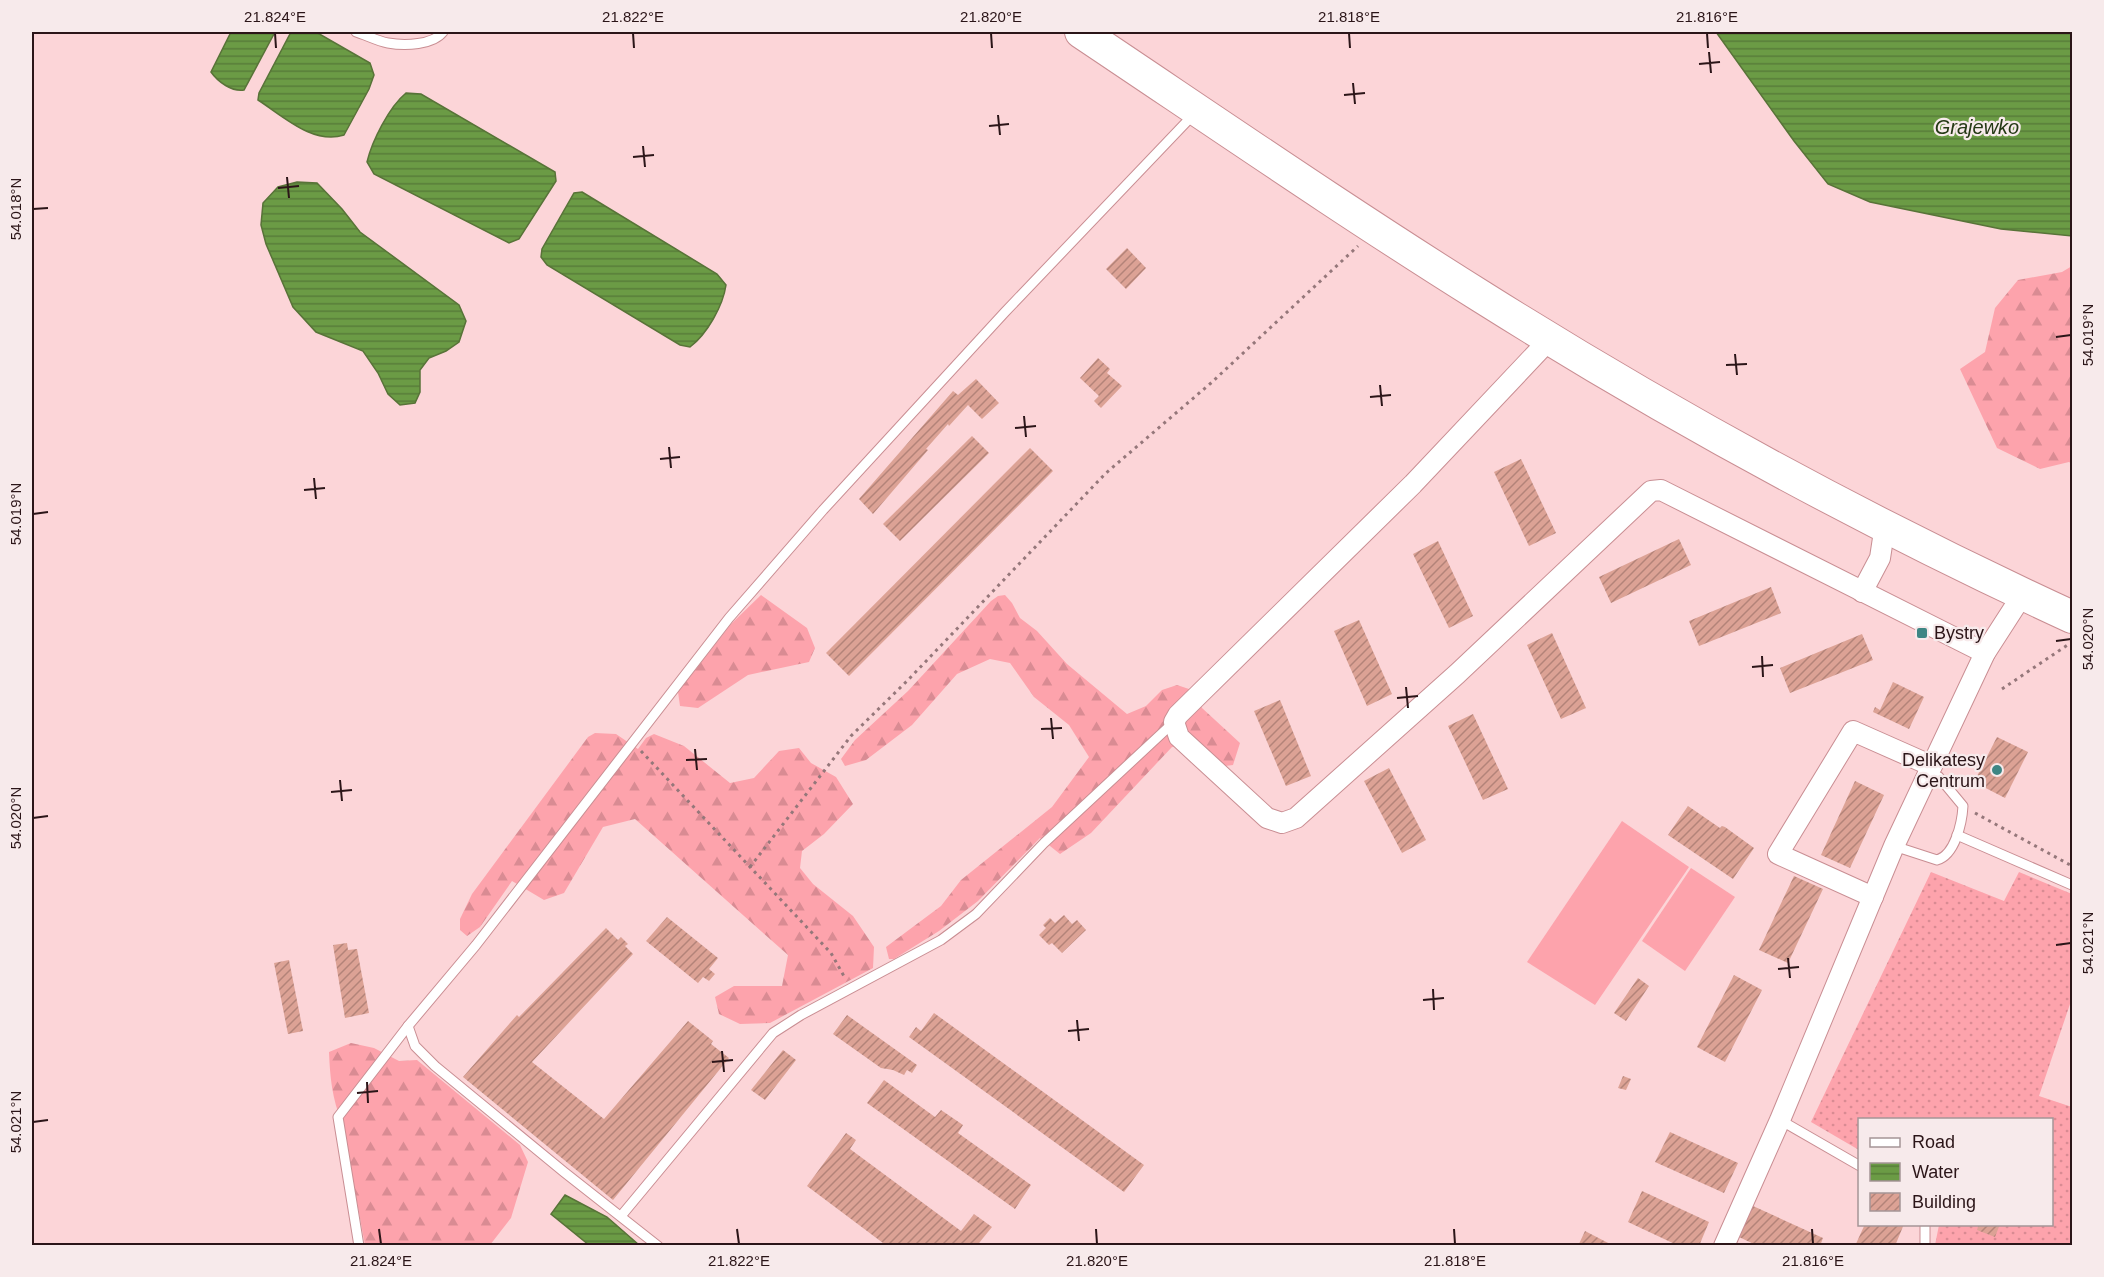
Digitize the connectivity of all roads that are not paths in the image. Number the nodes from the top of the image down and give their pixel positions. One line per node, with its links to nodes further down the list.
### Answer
1 (356, 32): 2 (lane)
2 (443, 32)
3 (1081, 32): 4 (main road)
4 (1198, 110): 5 (main road); 17 (lane)
5 (1550, 339): 6 (main road); 11 (street)
6 (1885, 525): 7 (street); 8 (main road)
7 (1862, 592): 10 (street); 11 (street)
8 (2023, 594): 9 (main road); 10 (street)
9 (2073, 617)
10 (1984, 653): 12 (street)
11 (1174, 722): 20 (lane)
12 (1930, 769): 13 (lane); 14 (street); 16 (street)
13 (1957, 835): 14 (lane); 15 (lane)
14 (1894, 846): 16 (street)
15 (2073, 885)
16 (1873, 897): 18 (street)
17 (408, 1026): 20 (lane); 22 (lane)
18 (1780, 1119): 19 (lane); 24 (street)
19 (1858, 1165)
20 (621, 1216): 23 (lane)
21 (1925, 1226): 25 (lane)
22 (359, 1245)
23 (658, 1245)
24 (1724, 1245)
25 (1925, 1245)

